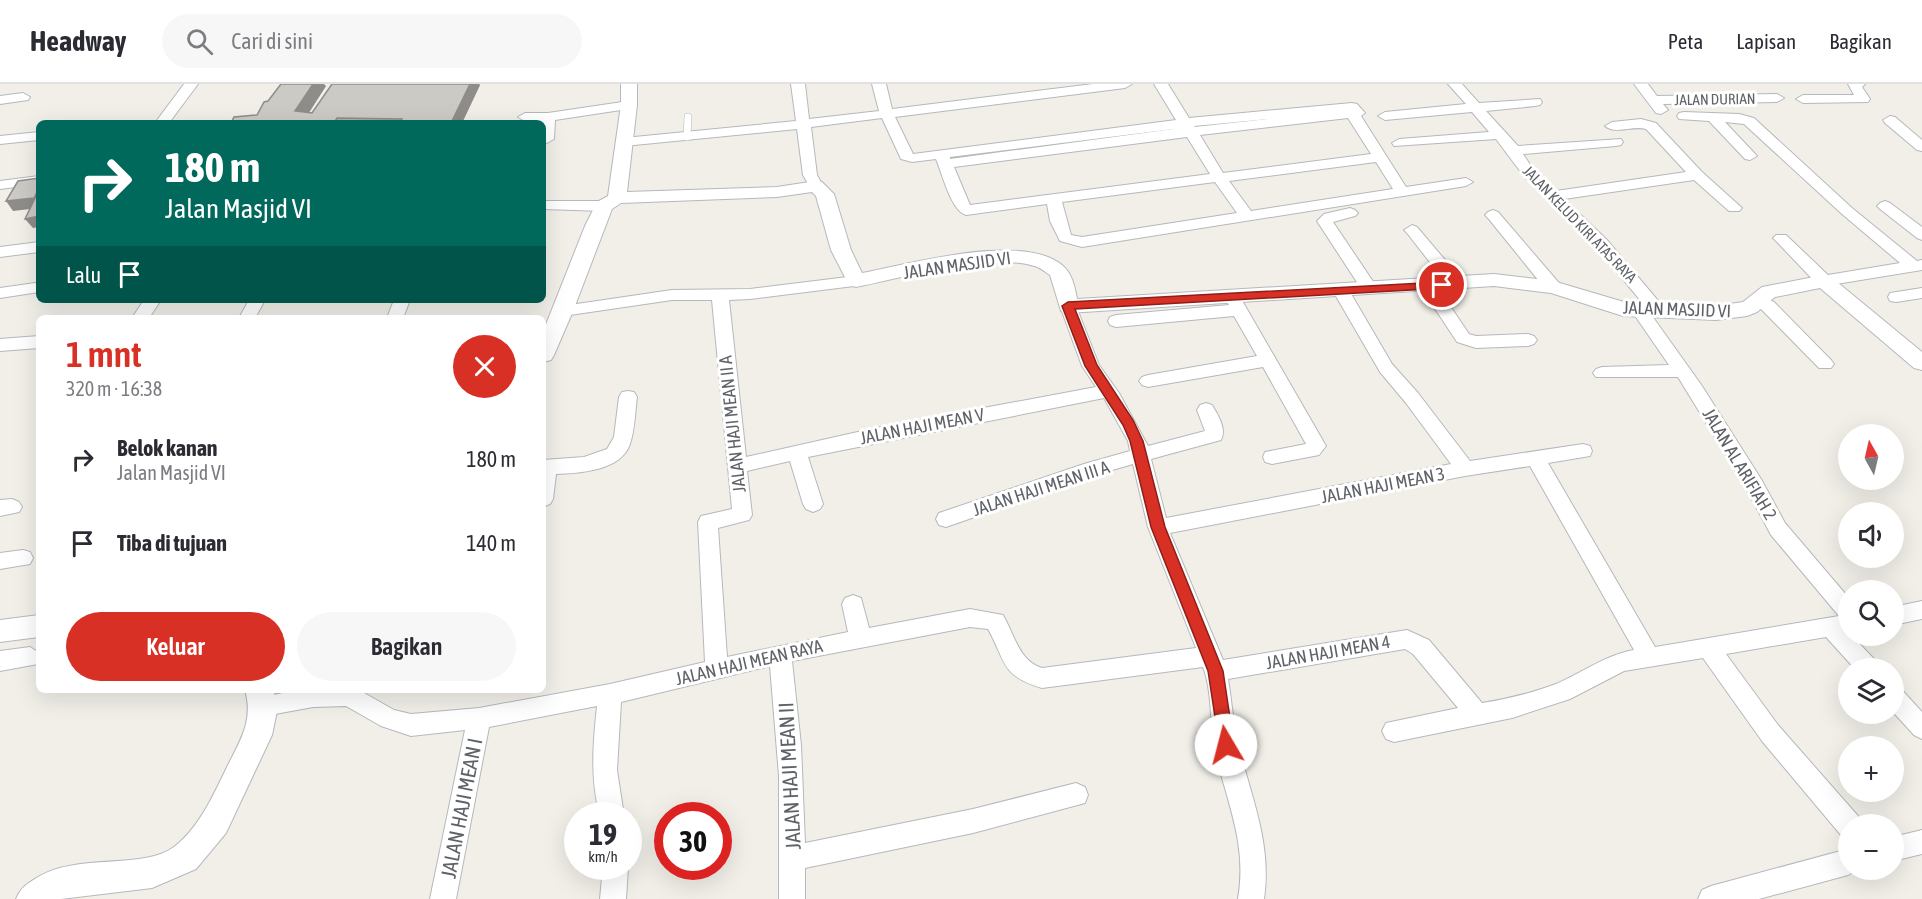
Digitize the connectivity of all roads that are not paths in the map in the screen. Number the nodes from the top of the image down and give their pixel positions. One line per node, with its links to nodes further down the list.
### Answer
1 (191, 84): 24 (street)
2 (629, 84): 15 (street)
3 (798, 84): 26 (street)
4 (879, 84): 17 (street)
5 (1125, 84): 17 (street)
6 (1165, 84): 28 (street)
7 (1455, 84): 16 (street, JALAN KELUD KIRI ATAS RAYA)
8 (1641, 84): 11 (street, JALAN DURIAN)
9 (1858, 84): 12 (street)
10 (23, 97): 13 (street)
11 (1777, 98)
12 (1803, 99)
13 (0, 100)
14 (1535, 102): 16 (street)
15 (629, 105): 21 (street); 34 (street)
16 (1476, 107): 18 (street); 29 (street, JALAN KELUD KIRI ATAS RAYA)
17 (886, 114): 26 (street); 41 (street)
18 (1386, 116)
19 (1684, 116): 23 (street)
20 (525, 117): 21 (street)
21 (548, 117): 32 (street)
22 (688, 117): 31 (lane)
23 (1713, 117): 39 (street); 63 (street)
24 (164, 120)
25 (1890, 120): 37 (street)
26 (804, 123): 31 (street); 47 (street)
27 (1612, 126): 42 (street)
28 (1188, 128): 40 (street); 41 (street); 43 (street)
29 (1498, 135): 36 (street); 38 (street, JALAN KELUD KIRI ATAS RAYA)
30 (36, 136): 33 (street)
31 (687, 137): 34 (street)
32 (547, 139)
33 (0, 140)
34 (624, 142): 51 (street)
35 (1616, 142): 38 (street)
36 (1399, 143)
37 (1922, 147)
38 (1514, 151): 49 (street, JALAN KELUD KIRI ATAS RAYA)
39 (1750, 156)
40 (1379, 157): 43 (street); 48 (street)
41 (944, 160): 50 (street)
42 (1697, 174): 49 (street); 54 (street)
43 (1218, 176): 50 (street); 57 (street)
44 (36, 180): 46 (street)
45 (1466, 182): 48 (street)
46 (0, 185)
47 (816, 186): 51 (street); 65 (street)
48 (1402, 192): 57 (street)
49 (1551, 196): 79 (street, JALAN KELUD KIRI ATAS RAYA)
50 (1054, 199): 57 (street)
51 (610, 202): 52 (street); 80 (street)
52 (546, 205)
53 (1885, 206): 59 (street)
54 (1734, 208)
55 (1359, 212): 70 (street)
56 (1493, 215): 68 (street)
57 (1248, 217)
58 (1412, 230): 64 (street)
59 (1922, 235)
60 (1781, 238): 66 (street)
61 (36, 247): 62 (street)
62 (0, 252)
63 (1917, 266): 66 (street, JALAN MASJID VI)
64 (1450, 278): 67 (street, JALAN MASJID VI); 68 (street, JALAN MASJID VI)
65 (856, 281): 74 (street, JALAN MASJID VI); 78 (street, JALAN MASJID VI)
66 (1824, 281): 76 (street, JALAN MASJID VI); 87 (street)
67 (1428, 286): 70 (street, JALAN MASJID VI); 82 (street)
68 (1553, 287): 79 (street, JALAN MASJID VI)
69 (35, 288): 72 (street)
70 (1370, 289): 71 (street, JALAN MASJID VI)
71 (1341, 291): 77 (street, JALAN MASJID VI); 102 (street, JALAN HAJI MEAN 3)
72 (0, 293)
73 (1922, 293): 75 (street)
74 (720, 295): 80 (street, JALAN MASJID VI); 100 (street, JALAN HAJI MEAN II A)
75 (1896, 297)
76 (1758, 300): 79 (street, JALAN MASJID VI); 88 (street)
77 (1235, 304): 78 (street, JALAN MASJID VI); 81 (street); 86 (street)
78 (1068, 306): 92 (street)
79 (1648, 310): 89 (street, JALAN AL ARIFIAH 2)
80 (563, 311): 85 (street)
81 (1116, 321)
82 (1528, 340)
83 (36, 342): 84 (street)
84 (0, 345)
85 (546, 348)
86 (1267, 360): 91 (street); 98 (street)
87 (1922, 363)
88 (1825, 364)
89 (1683, 371): 90 (street); 108 (street, JALAN AL ARIFIAH 2)
90 (1602, 374)
91 (1148, 381)
92 (1108, 391): 96 (street, JALAN HAJI MEAN V); 97 (street)
93 (627, 397): 101 (street)
94 (1206, 410): 97 (street, JALAN HAJI MEAN III A)
95 (1583, 451): 99 (street)
96 (797, 453): 100 (street, JALAN HAJI MEAN V); 103 (street)
97 (1141, 457): 104 (street, JALAN HAJI MEAN III A); 105 (street)
98 (1272, 457)
99 (1535, 458): 102 (street); 119 (street)
100 (736, 466): 122 (street, JALAN HAJI MEAN II A)
101 (546, 467)
102 (1465, 469): 105 (street, JALAN HAJI MEAN 3)
103 (813, 504)
104 (946, 519)
105 (1158, 527): 121 (street)
106 (23, 558): 107 (street)
107 (0, 561)
108 (1838, 600)
109 (853, 604): 115 (street)
110 (1922, 610): 111 (street)
111 (1904, 614)
112 (1838, 625): 116 (street)
113 (36, 626): 114 (street)
114 (0, 630)
115 (860, 639): 117 (street, JALAN HAJI MEAN RAYA); 121 (street, JALAN HAJI MEAN RAYA)
116 (1708, 647): 119 (street); 133 (street)
117 (780, 654): 122 (street, JALAN HAJI MEAN RAYA); 136 (street, JALAN HAJI MEAN II)
118 (30, 657): 120 (street)
119 (1649, 657): 127 (street)
120 (0, 661)
121 (1213, 664): 127 (street, JALAN HAJI MEAN 4); 144 (street)
122 (717, 669): 123 (street, JALAN HAJI MEAN RAYA)
123 (610, 694): 125 (street, JALAN HAJI MEAN RAYA); 132 (street)
124 (262, 698): 128 (street, JALAN HAJI MEAN RAYA); 140 (street)
125 (527, 699): 128 (street, JALAN HAJI MEAN RAYA)
126 (1904, 708): 129 (street)
127 (1478, 715): 130 (street)
128 (479, 718): 141 (street, JALAN HAJI MEAN I)
129 (1922, 728)
130 (1394, 731)
131 (1076, 795): 136 (street)
132 (608, 802)
133 (1840, 814)
134 (1922, 842): 135 (street)
135 (1904, 846)
136 (794, 858): 143 (street, JALAN HAJI MEAN II)
137 (1838, 865): 139 (street)
138 (615, 880): 142 (street)
139 (1716, 898)
140 (32, 899)
141 (444, 899)
142 (614, 899)
143 (792, 899)
144 (1251, 899)

